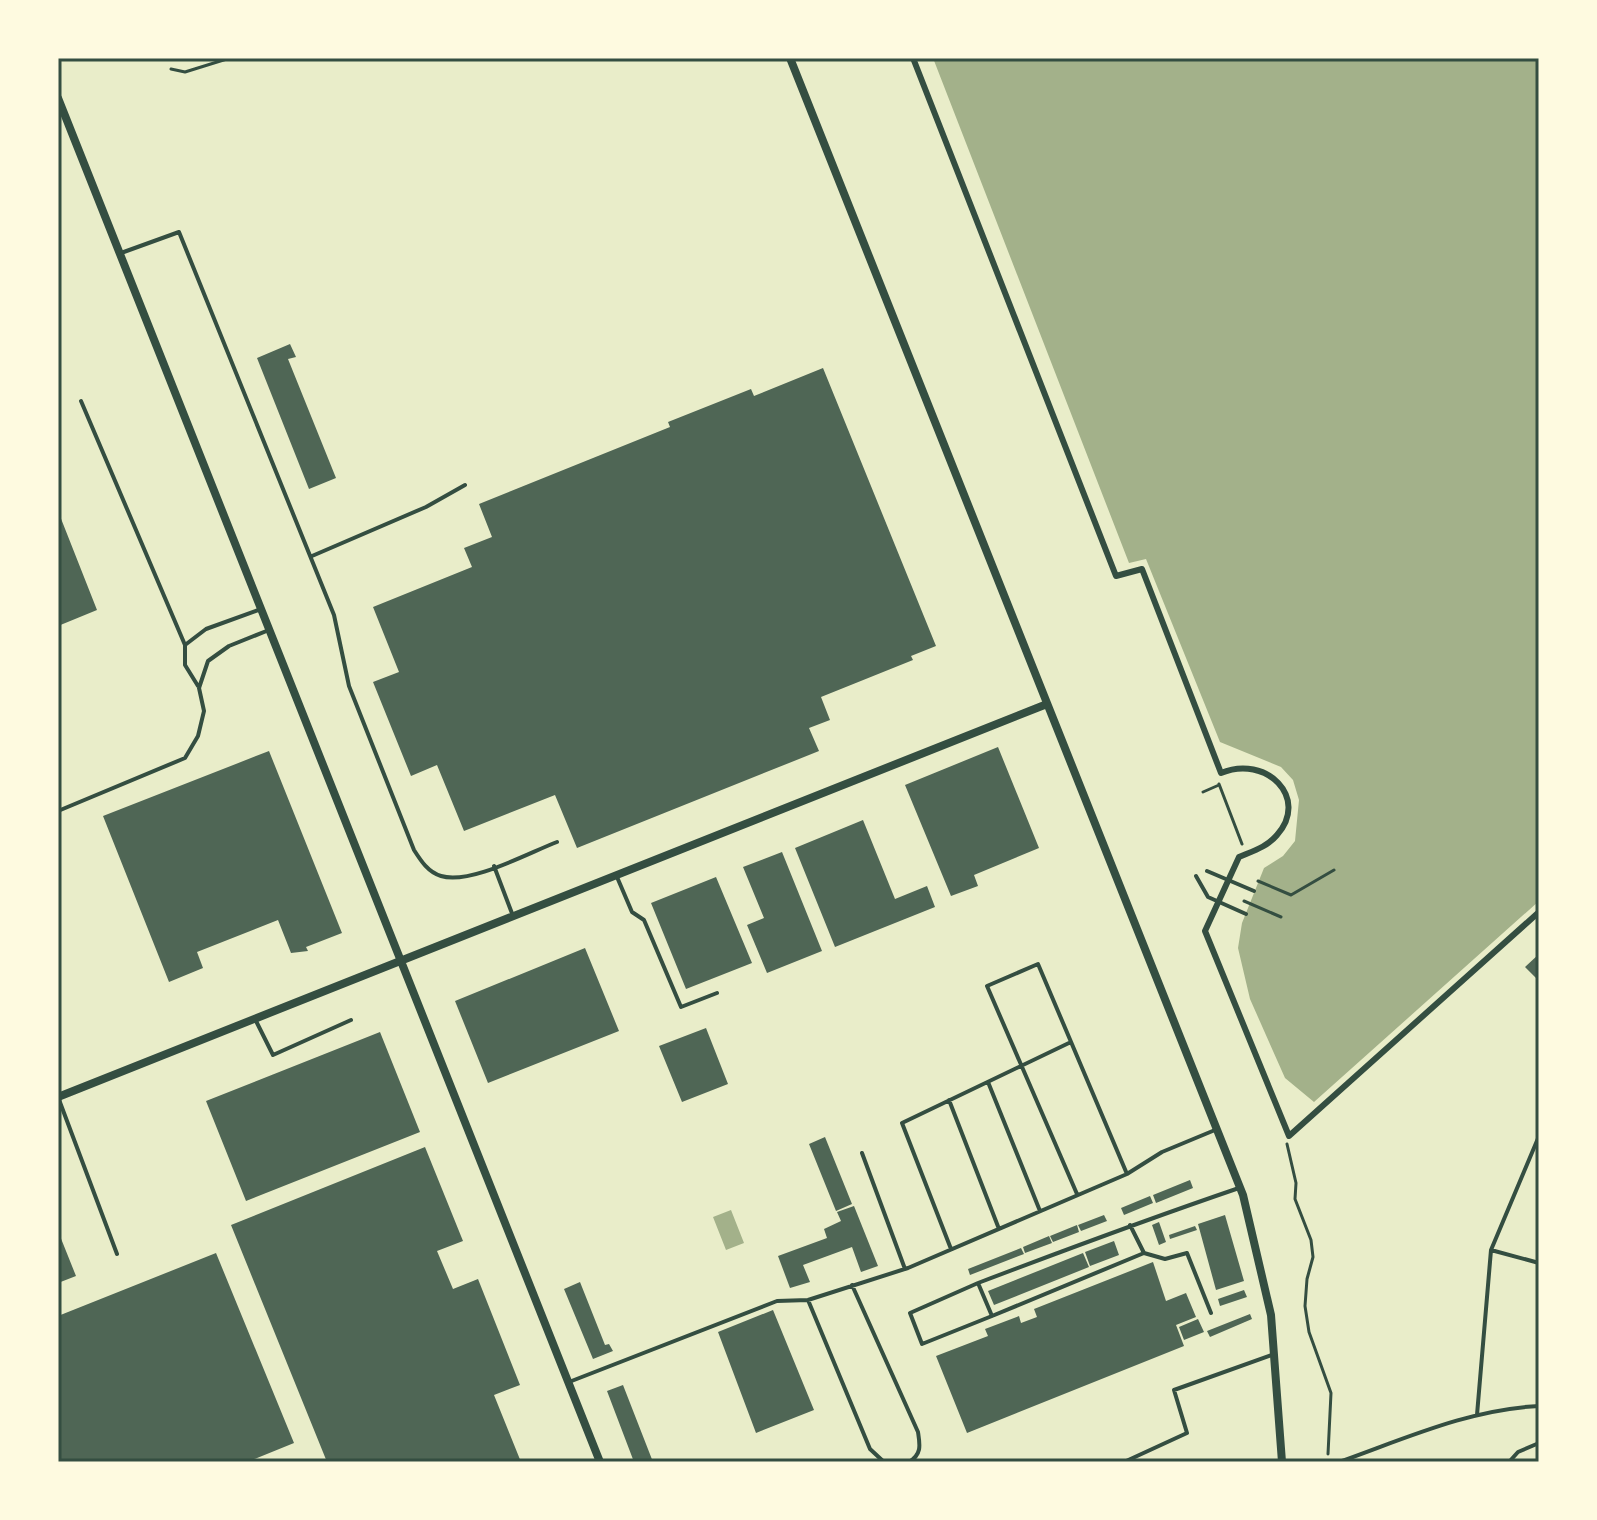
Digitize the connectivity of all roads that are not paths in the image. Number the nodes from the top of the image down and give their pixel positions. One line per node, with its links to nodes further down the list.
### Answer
1 (790, 58): 12 (street)
2 (913, 58): 19 (street)
3 (58, 98): 4 (street)
4 (120, 253): 7 (lane); 8 (street)
5 (81, 401): 10 (lane)
6 (465, 485): 7 (lane)
7 (312, 556): 15 (lane)
8 (261, 609): 9 (street); 10 (lane)
9 (270, 630): 11 (lane); 25 (street)
10 (185, 645): 11 (lane)
11 (199, 688): 13 (lane)
12 (1047, 704): 17 (street); 34 (street)
13 (58, 811)
14 (557, 842): 15 (lane)
15 (494, 866): 24 (lane)
16 (1207, 871): 19 (lane)
17 (616, 875): 24 (street); 26 (lane)
18 (1196, 876): 21 (lane)
19 (1228, 880): 20 (lane); 21 (street)
20 (1254, 891)
21 (1218, 902): 22 (street); 23 (lane)
22 (1539, 912)
23 (1246, 914)
24 (513, 916): 25 (street)
25 (401, 961): 27 (street); 55 (street)
26 (717, 993)
27 (255, 1019): 28 (lane); 32 (street)
28 (351, 1020)
29 (1071, 1042): 30 (lane); 30 (lane); 37 (lane)
30 (1021, 1066): 31 (lane); 39 (lane)
31 (988, 1082): 33 (lane); 40 (lane)
32 (58, 1097): 46 (lane)
33 (949, 1100): 42 (lane); 43 (lane)
34 (1215, 1130): 37 (lane); 38 (street)
35 (1539, 1136): 44 (lane)
36 (862, 1153): 48 (lane)
37 (1127, 1174): 39 (lane)
38 (1240, 1188): 41 (lane); 54 (street)
39 (1077, 1195): 40 (lane)
40 (1040, 1211): 42 (lane)
41 (1130, 1225): 45 (lane); 49 (lane)
42 (999, 1229): 43 (lane)
43 (951, 1249): 48 (lane)
44 (1491, 1250): 47 (lane); 57 (lane)
45 (1144, 1253): 52 (lane); 53 (lane)
46 (117, 1254)
47 (1539, 1263)
48 (905, 1269): 50 (lane)
49 (978, 1283): 53 (lane); 53 (lane)
50 (852, 1285): 51 (lane); 61 (lane)
51 (808, 1300): 55 (lane); 60 (lane)
52 (1211, 1313)
53 (992, 1316)
54 (1274, 1355): 62 (lane); 63 (street)
55 (569, 1382): 59 (street)
56 (1539, 1406): 57 (lane)
57 (1477, 1415): 64 (lane)
58 (1539, 1443): 65 (lane)
59 (600, 1462)
60 (884, 1462)
61 (909, 1462)
62 (1124, 1462)
63 (1282, 1462)
64 (1339, 1462)
65 (1509, 1462)

